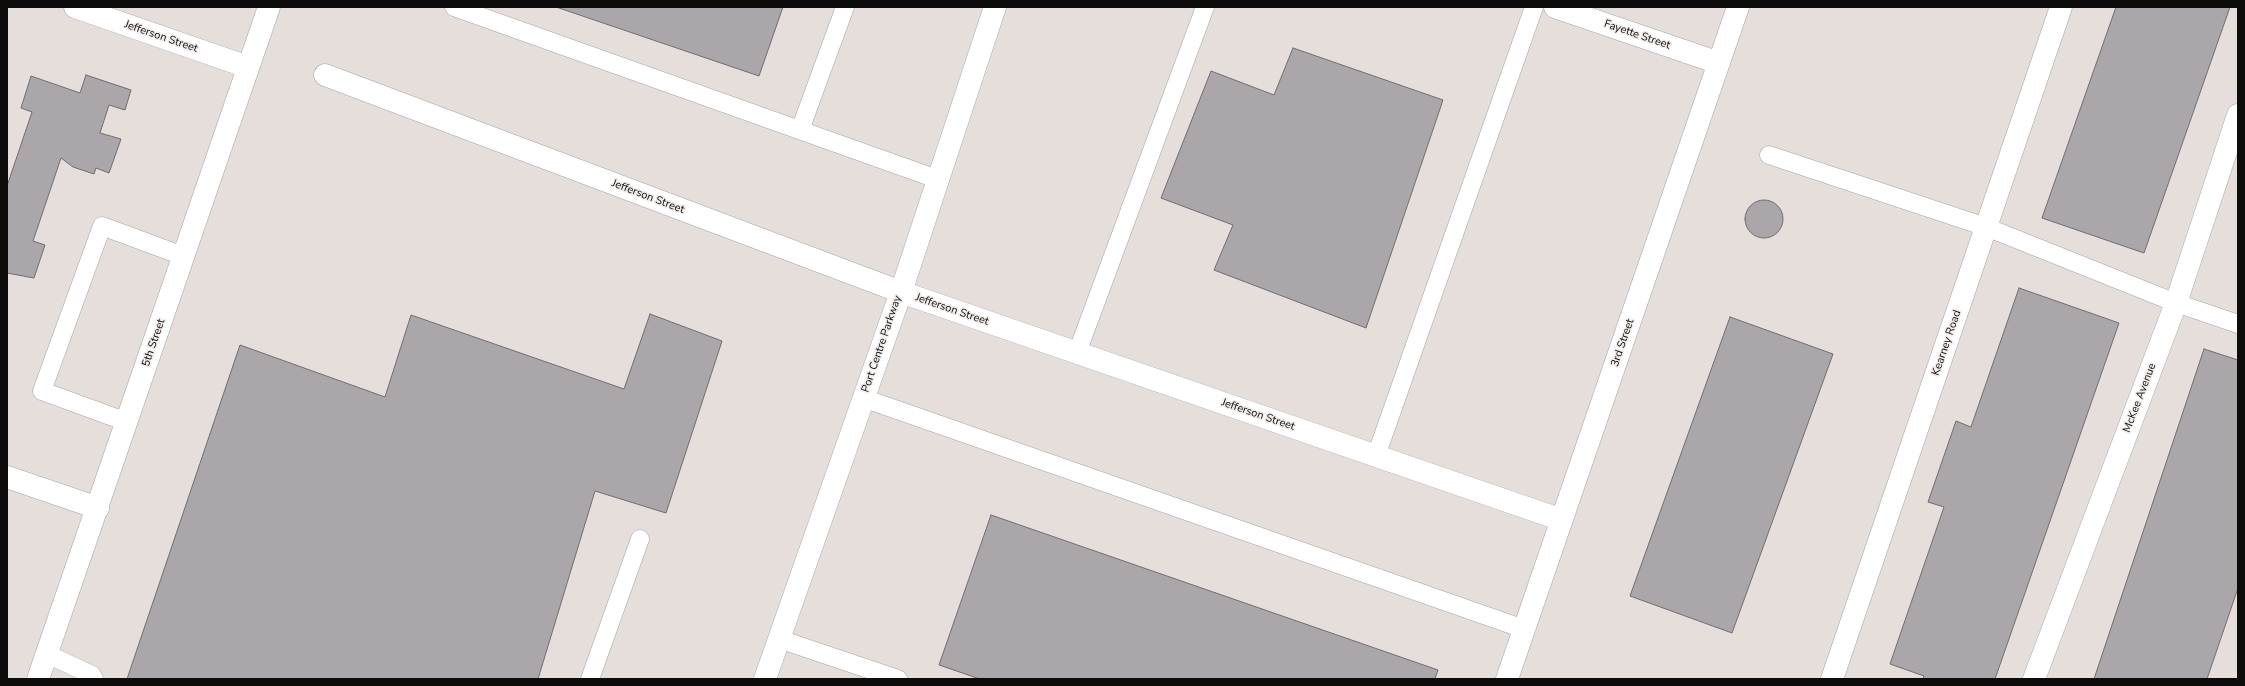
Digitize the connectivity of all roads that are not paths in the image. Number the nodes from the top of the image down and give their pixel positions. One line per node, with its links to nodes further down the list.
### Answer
1 (75, 7): 12 (street, Jefferson Street)
2 (268, 7): 12 (street, 5th Street)
3 (454, 7): 15 (lane)
4 (845, 7): 15 (lane)
5 (995, 7): 17 (street, Port Centre Parkway)
6 (1205, 7): 23 (lane)
7 (1534, 7): 26 (lane)
8 (1555, 7): 11 (street, Fayette Street)
9 (1738, 7): 11 (street, 3rd Street)
10 (2062, 7): 18 (street, Kearney Road)
11 (1719, 63): 29 (street, 3rd Street)
12 (248, 67): 19 (street, 5th Street)
13 (325, 75): 20 (street, Jefferson Street)
14 (2238, 114): 21 (street, McKee Avenue)
15 (800, 130): 17 (lane)
16 (1769, 155): 18 (lane)
17 (938, 179): 20 (street, Port Centre Parkway)
18 (1986, 227): 21 (lane); 40 (street, Kearney Road)
19 (184, 256): 25 (street, 5th Street); 25 (lane)
20 (901, 292): 23 (street, Jefferson Street); 24 (street, Port Centre Parkway)
21 (2176, 303): 22 (lane); 41 (street, McKee Avenue)
22 (2238, 324)
23 (1077, 353): 26 (street, Jefferson Street)
24 (863, 398): 31 (lane); 32 (street, Port Centre Parkway)
25 (127, 422): 28 (street, 5th Street)
26 (1376, 456): 29 (street, Jefferson Street)
27 (7, 477): 28 (street)
28 (98, 508): 33 (street, 5th Street)
29 (1562, 520): 31 (street, 3rd Street)
30 (640, 539): 36 (lane)
31 (1524, 630): 39 (street, 3rd Street)
32 (779, 639): 37 (street, Port Centre Parkway); 38 (lane)
33 (47, 654): 34 (street, 5th Street); 35 (lane)
34 (38, 679)
35 (94, 679)
36 (590, 679)
37 (765, 679)
38 (898, 679)
39 (1507, 679)
40 (1832, 679)
41 (2034, 679)

